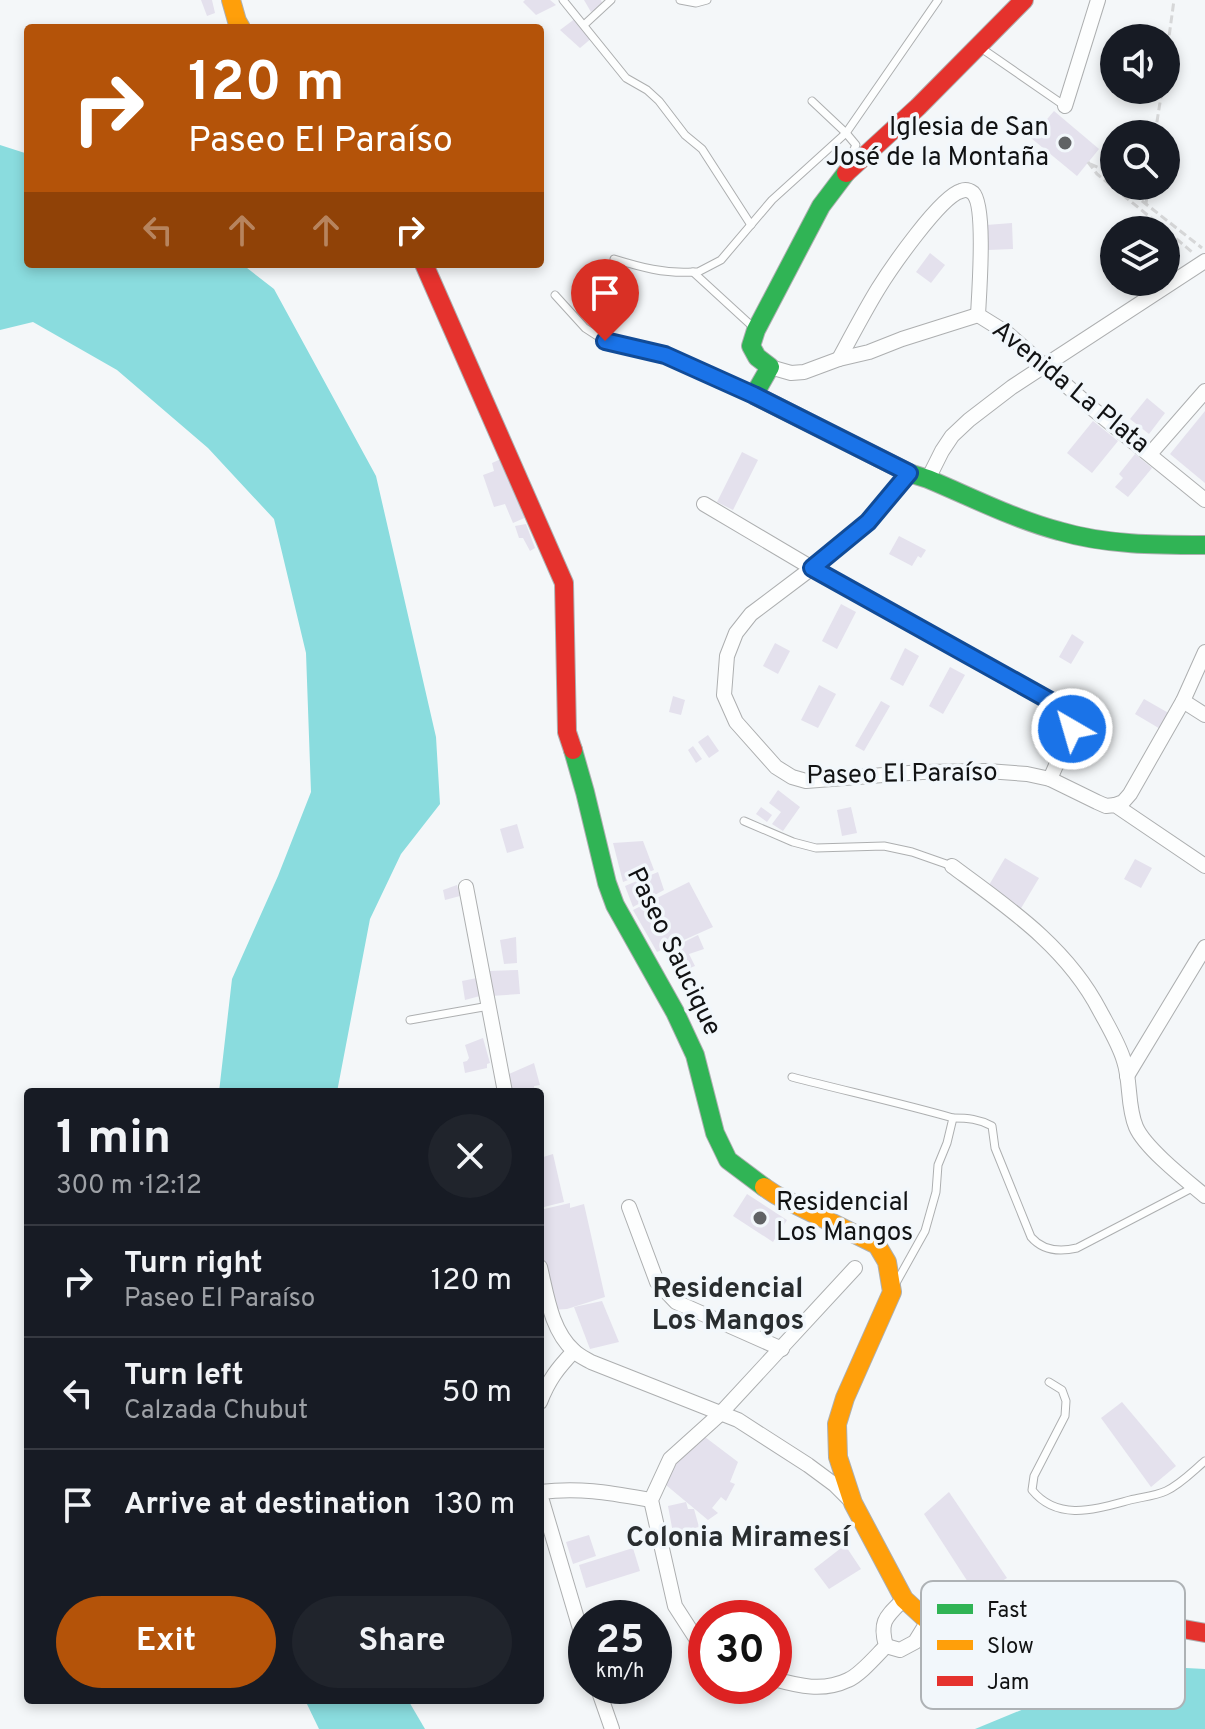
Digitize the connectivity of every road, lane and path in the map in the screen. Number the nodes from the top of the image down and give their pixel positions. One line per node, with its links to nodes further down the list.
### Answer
1 (231, 0): 10 (street)
2 (563, 0): 12 (lane)
3 (611, 0): 12 (lane)
4 (680, 0): 5 (lane)
5 (707, 0)
6 (938, 0): 16 (lane)
7 (1024, 0): 13 (street)
8 (1098, 0): 15 (street)
9 (1174, 0): 11 (path)
10 (239, 24)
11 (1171, 24)
12 (584, 25): 25 (lane)
13 (979, 46): 15 (lane); 19 (street)
14 (812, 101): 16 (lane)
15 (1065, 106)
16 (846, 133): 19 (lane); 25 (lane)
17 (1100, 168): 18 (path)
18 (1100, 176)
19 (841, 177): 34 (street)
20 (1129, 200): 24 (path)
21 (1141, 200): 23 (path)
22 (1146, 200): 23 (path)
23 (1146, 204): 27 (path)
24 (1149, 216)
25 (751, 225): 31 (lane)
26 (1180, 241): 29 (path)
27 (1205, 250)
28 (614, 259): 31 (lane)
29 (1205, 262): 36 (street)
30 (426, 268): 67 (street, Paseo Saucique)
31 (693, 272): 34 (lane)
32 (555, 295): 39 (lane)
33 (978, 315): 35 (street); 35 (street, Avenida La Plata); 36 (street, Avenida La Plata)
34 (756, 330): 37 (street)
35 (839, 359): 37 (street)
36 (1046, 366): 40 (street, Avenida La Plata); 42 (street)
37 (770, 367): 39 (street)
38 (1205, 391): 40 (street)
39 (754, 395): 41 (street)
40 (1150, 454): 43 (street, Avenida La Plata)
41 (909, 473): 42 (street); 46 (street, Paseo El Paraíso)
42 (928, 479): 45 (street)
43 (1205, 500)
44 (704, 504): 46 (street)
45 (1205, 545)
46 (812, 568): 50 (street); 50 (street, Paseo El Paraíso)
47 (1205, 652): 48 (street)
48 (1183, 701): 49 (street); 51 (street)
49 (1205, 715)
50 (1050, 779): 51 (street, Paseo El Paraíso)
51 (1115, 805): 54 (street, Paseo El Paraíso)
52 (744, 821): 53 (lane)
53 (952, 866): 59 (street)
54 (1205, 866)
55 (466, 887): 57 (street)
56 (1205, 947): 59 (street)
57 (489, 1006): 58 (lane); 61 (street)
58 (410, 1020)
59 (1127, 1076): 63 (street)
60 (792, 1077): 62 (lane)
61 (504, 1088)
62 (953, 1118): 63 (lane); 67 (lane)
63 (1200, 1192)
64 (629, 1207): 68 (street)
65 (855, 1268): 68 (street)
66 (544, 1284): 69 (street)
67 (892, 1292): 76 (street)
68 (782, 1349): 72 (street)
69 (574, 1351): 71 (street); 72 (street)
70 (1049, 1382): 73 (lane)
71 (544, 1392)
72 (720, 1414): 75 (street); 76 (street)
73 (1205, 1461)
74 (544, 1492): 75 (street)
75 (651, 1500): 81 (street)
76 (853, 1503): 78 (street)
77 (544, 1507): 79 (street)
78 (904, 1599): 80 (street); 85 (street)
79 (572, 1600)
80 (921, 1615)
81 (688, 1626)
82 (1185, 1629): 84 (street)
83 (921, 1632): 85 (street)
84 (1205, 1633)
85 (886, 1646): 86 (street)
86 (792, 1684)
87 (603, 1704): 88 (street)
88 (612, 1729)

